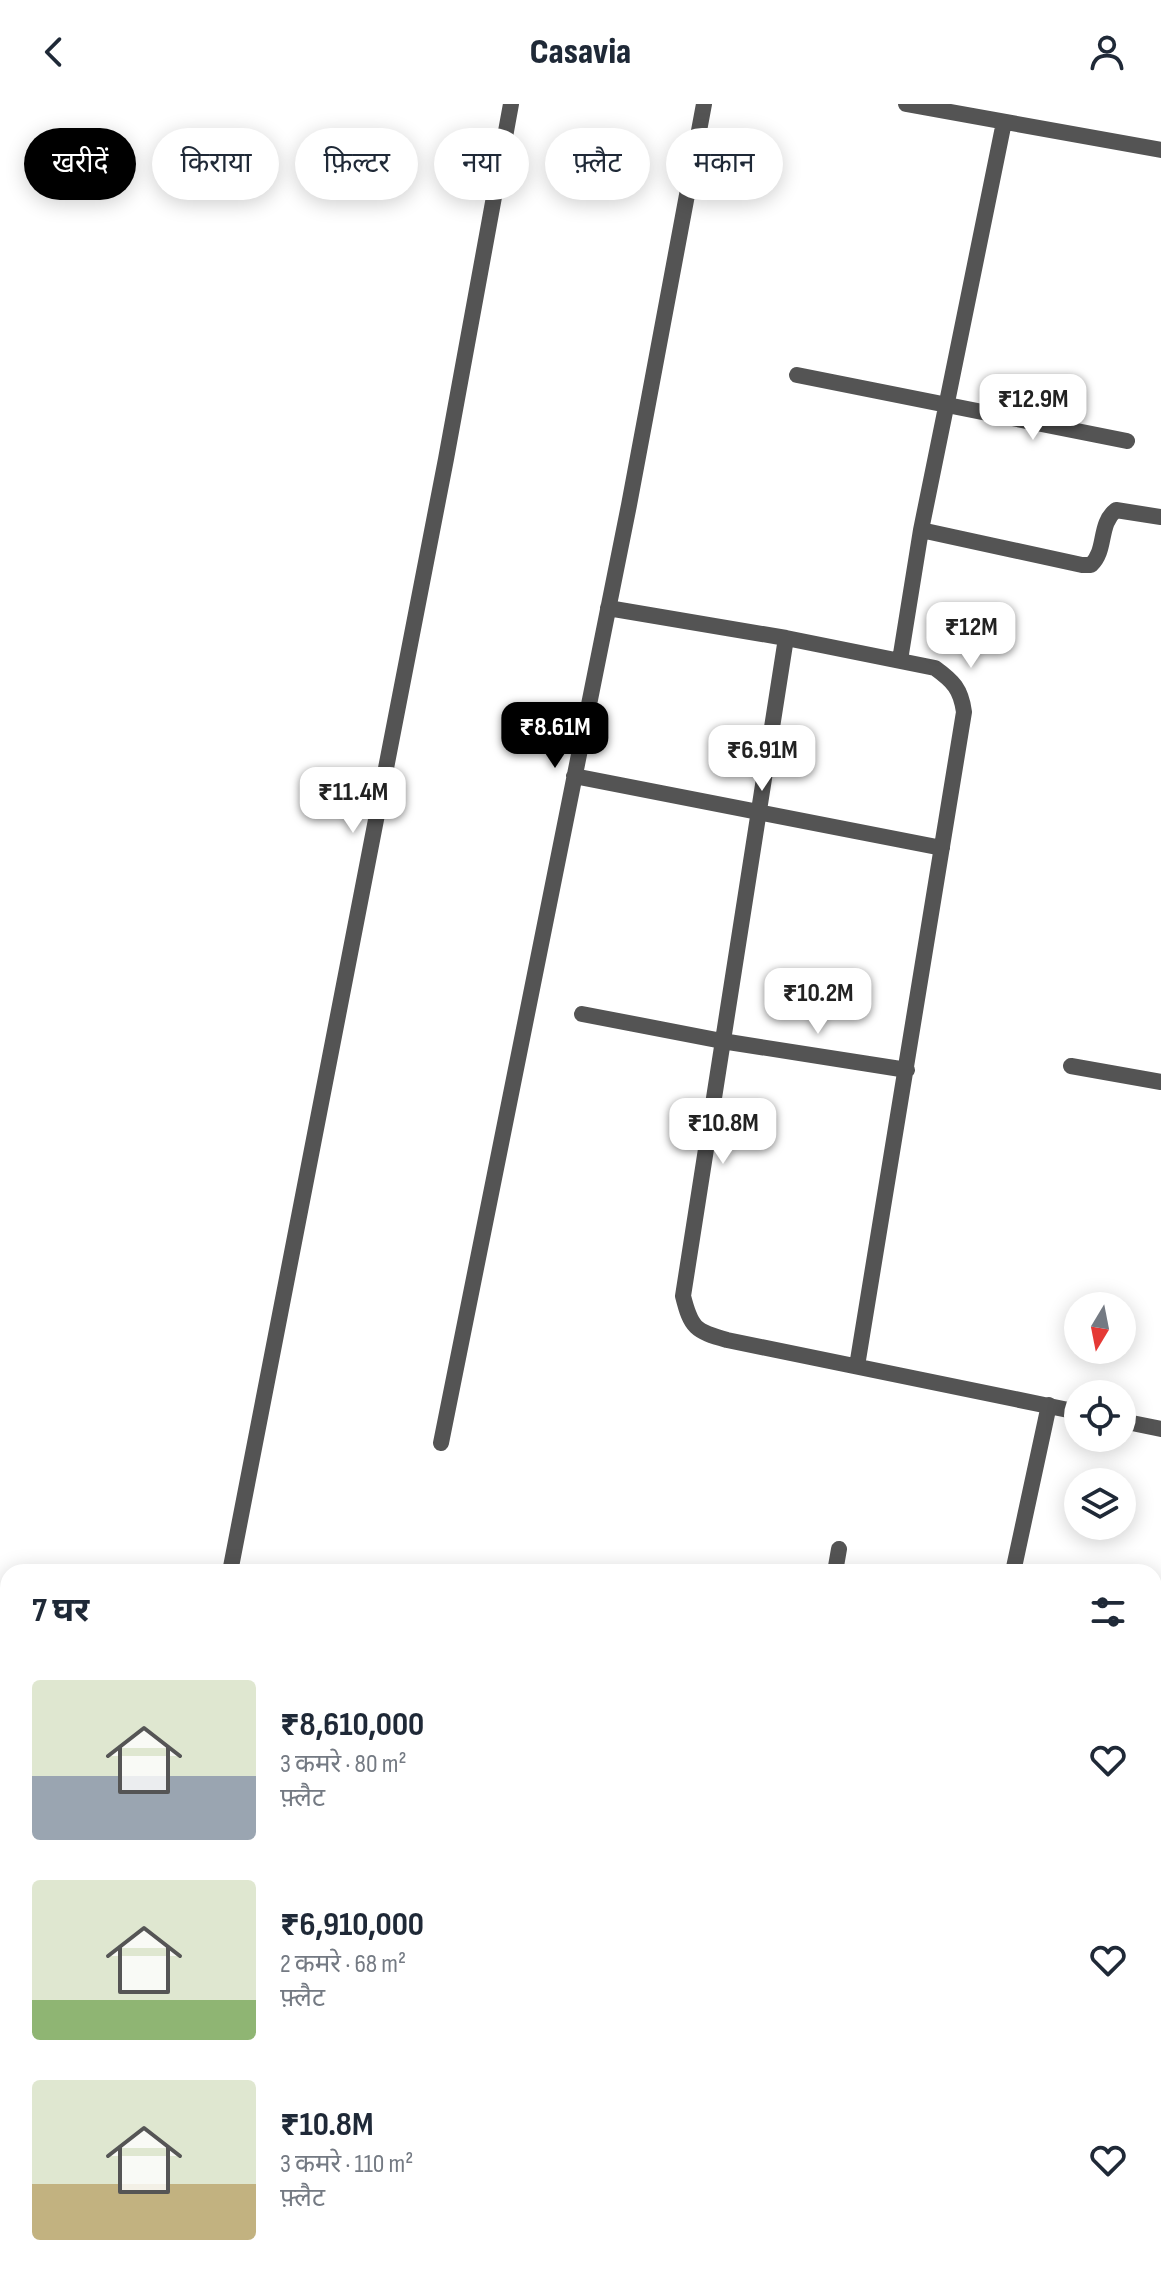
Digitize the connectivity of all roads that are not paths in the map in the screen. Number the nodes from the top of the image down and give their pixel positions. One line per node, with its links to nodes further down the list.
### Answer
1 (511, 104): 29 (street)
2 (704, 104): 11 (street)
3 (911, 104): 4 (street)
4 (1004, 122): 5 (street); 7 (street)
5 (1161, 150)
6 (797, 375): 7 (street)
7 (946, 405): 8 (street); 10 (street)
8 (1127, 441)
9 (1161, 517): 10 (street)
10 (921, 530): 13 (street)
11 (608, 608): 12 (street); 14 (street)
12 (786, 638): 13 (street); 15 (street)
13 (900, 660): 16 (street)
14 (574, 776): 15 (street); 27 (street)
15 (758, 813): 16 (street); 18 (street)
16 (942, 848): 20 (street)
17 (582, 1014): 18 (street)
18 (722, 1041): 20 (street); 22 (street)
19 (1071, 1066): 21 (street)
20 (907, 1070): 22 (street)
21 (1161, 1082)
22 (857, 1366): 23 (street)
23 (1049, 1405): 24 (street); 31 (street)
24 (1064, 1409)
25 (1136, 1424): 26 (street)
26 (1161, 1429)
27 (441, 1443)
28 (839, 1549): 30 (street)
29 (232, 1564)
30 (836, 1564)
31 (1015, 1564)

